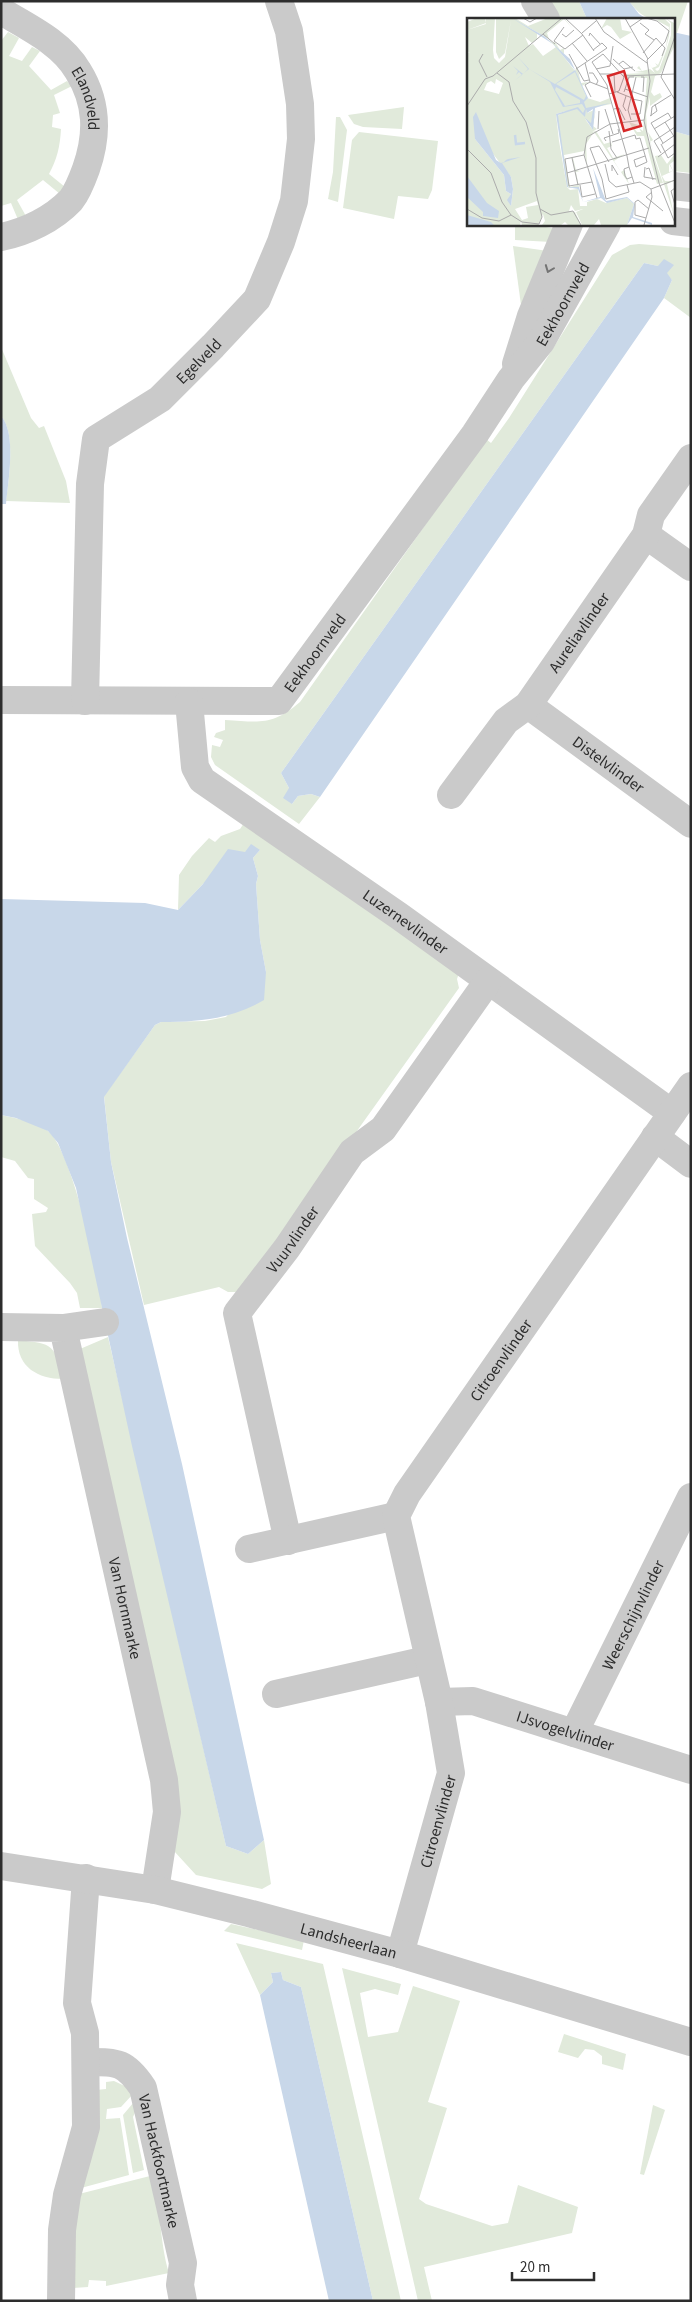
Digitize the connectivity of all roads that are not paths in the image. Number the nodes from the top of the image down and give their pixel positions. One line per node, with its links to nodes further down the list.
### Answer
1 (279, 1): 15 (street, Egelveld)
2 (1, 11): 9 (street, Elandveld)
3 (674, 186): 4 (street)
4 (691, 188)
5 (674, 221): 6 (street)
6 (691, 223)
7 (569, 225): 10 (street, Eekhoornveld, one-way to 10)
8 (606, 225): 10 (street, Eekhoornveld)
9 (1, 237)
10 (510, 379): 16 (street, Eekhoornveld)
11 (691, 458): 12 (street, Aureliavlinder)
12 (646, 534): 13 (street); 17 (street, Aureliavlinder)
13 (691, 567)
14 (1, 700): 15 (street, Eekhoornveld)
15 (85, 701): 16 (street, Eekhoornveld)
16 (189, 702): 20 (street, Luzernevlinder)
17 (528, 706): 18 (street, Aureliavlinder); 19 (street, Distelvlinder)
18 (452, 795)
19 (691, 824)
20 (488, 981): 22 (street, Luzernevlinder); 30 (street, Vuurvlinder)
21 (691, 1086): 22 (street, Citroenvlinder)
22 (672, 1113): 23 (street, Citroenvlinder)
23 (655, 1137): 24 (street); 29 (street, Citroenvlinder)
24 (691, 1164)
25 (105, 1322): 27 (street)
26 (1, 1327): 27 (street)
27 (63, 1328): 39 (street, Van Hornmarke)
28 (691, 1496): 35 (street, Weerschijnvlinder)
29 (396, 1516): 30 (street); 32 (street, Citroenvlinder)
30 (288, 1540): 31 (street)
31 (249, 1550)
32 (427, 1660): 33 (street); 34 (street, Citroenvlinder)
33 (276, 1694)
34 (439, 1702): 35 (street, IJsvogelvlinder); 40 (street, Citroenvlinder)
35 (574, 1733): 36 (street, IJsvogelvlinder)
36 (691, 1770)
37 (1, 1866): 38 (street, Landsheerlaan)
38 (86, 1878): 39 (street, Landsheerlaan); 42 (street)
39 (154, 1890): 40 (street, Landsheerlaan)
40 (400, 1954): 41 (street, Landsheerlaan)
41 (691, 2042)
42 (86, 2062): 43 (street); 44 (street, Van Hackfoortmarke)
43 (61, 2301)
44 (184, 2301)

